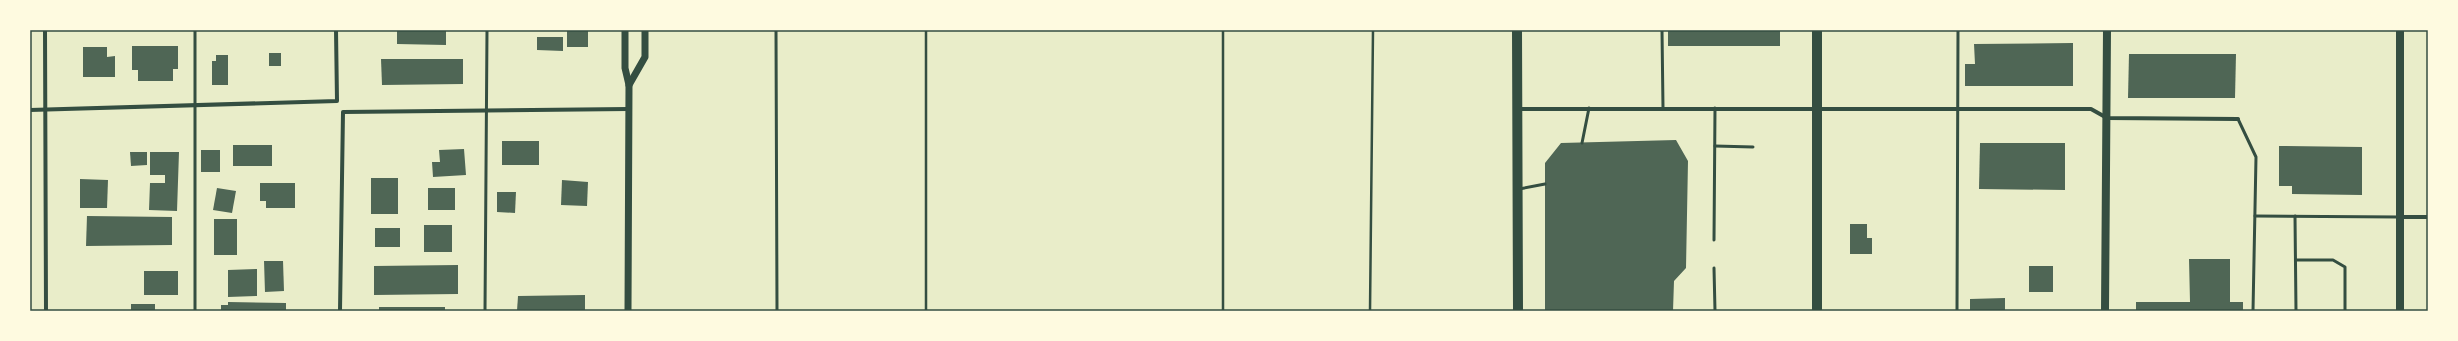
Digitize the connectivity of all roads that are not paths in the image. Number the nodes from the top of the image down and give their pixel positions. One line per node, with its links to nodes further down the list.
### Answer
1 (45, 30): 23 (street)
2 (195, 30): 15 (lane)
3 (336, 30): 15 (street)
4 (487, 30): 25 (lane)
5 (625, 30): 14 (street)
6 (645, 30): 14 (street)
7 (776, 30): 45 (lane)
8 (1517, 30): 21 (main road)
9 (1662, 30): 17 (lane)
10 (1817, 30): 19 (main road)
11 (1958, 30): 20 (lane)
12 (2107, 30): 26 (main road)
13 (2400, 30): 35 (main road)
14 (628, 84): 24 (street)
15 (196, 106): 23 (street); 41 (lane)
16 (1589, 108): 17 (street); 21 (street); 28 (lane)
17 (1663, 108): 18 (street)
18 (1715, 108): 19 (street); 29 (lane)
19 (1817, 108): 20 (street); 48 (main road)
20 (1958, 108): 26 (street); 49 (lane)
21 (1518, 109): 32 (main road)
22 (30, 110): 23 (street)
23 (44, 110): 40 (street)
24 (628, 110): 25 (street); 44 (street)
25 (486, 111): 42 (street); 43 (lane)
26 (2107, 118): 27 (street); 50 (main road)
27 (2238, 119): 33 (lane)
28 (1582, 143)
29 (1715, 146): 30 (lane); 37 (lane)
30 (1753, 147)
31 (1545, 184): 32 (lane)
32 (1517, 190): 46 (main road)
33 (2255, 216): 34 (lane); 51 (lane)
34 (2295, 216): 35 (lane); 38 (lane)
35 (2401, 217): 36 (street); 54 (main road)
36 (2428, 217)
37 (1714, 240)
38 (2296, 260): 52 (lane); 53 (lane)
39 (1714, 268): 47 (lane)
40 (46, 311)
41 (196, 311)
42 (340, 311)
43 (485, 311)
44 (628, 311)
45 (776, 311)
46 (1518, 311)
47 (1714, 311)
48 (1817, 311)
49 (1957, 311)
50 (2105, 311)
51 (2253, 311)
52 (2296, 311)
53 (2345, 311)
54 (2400, 311)

